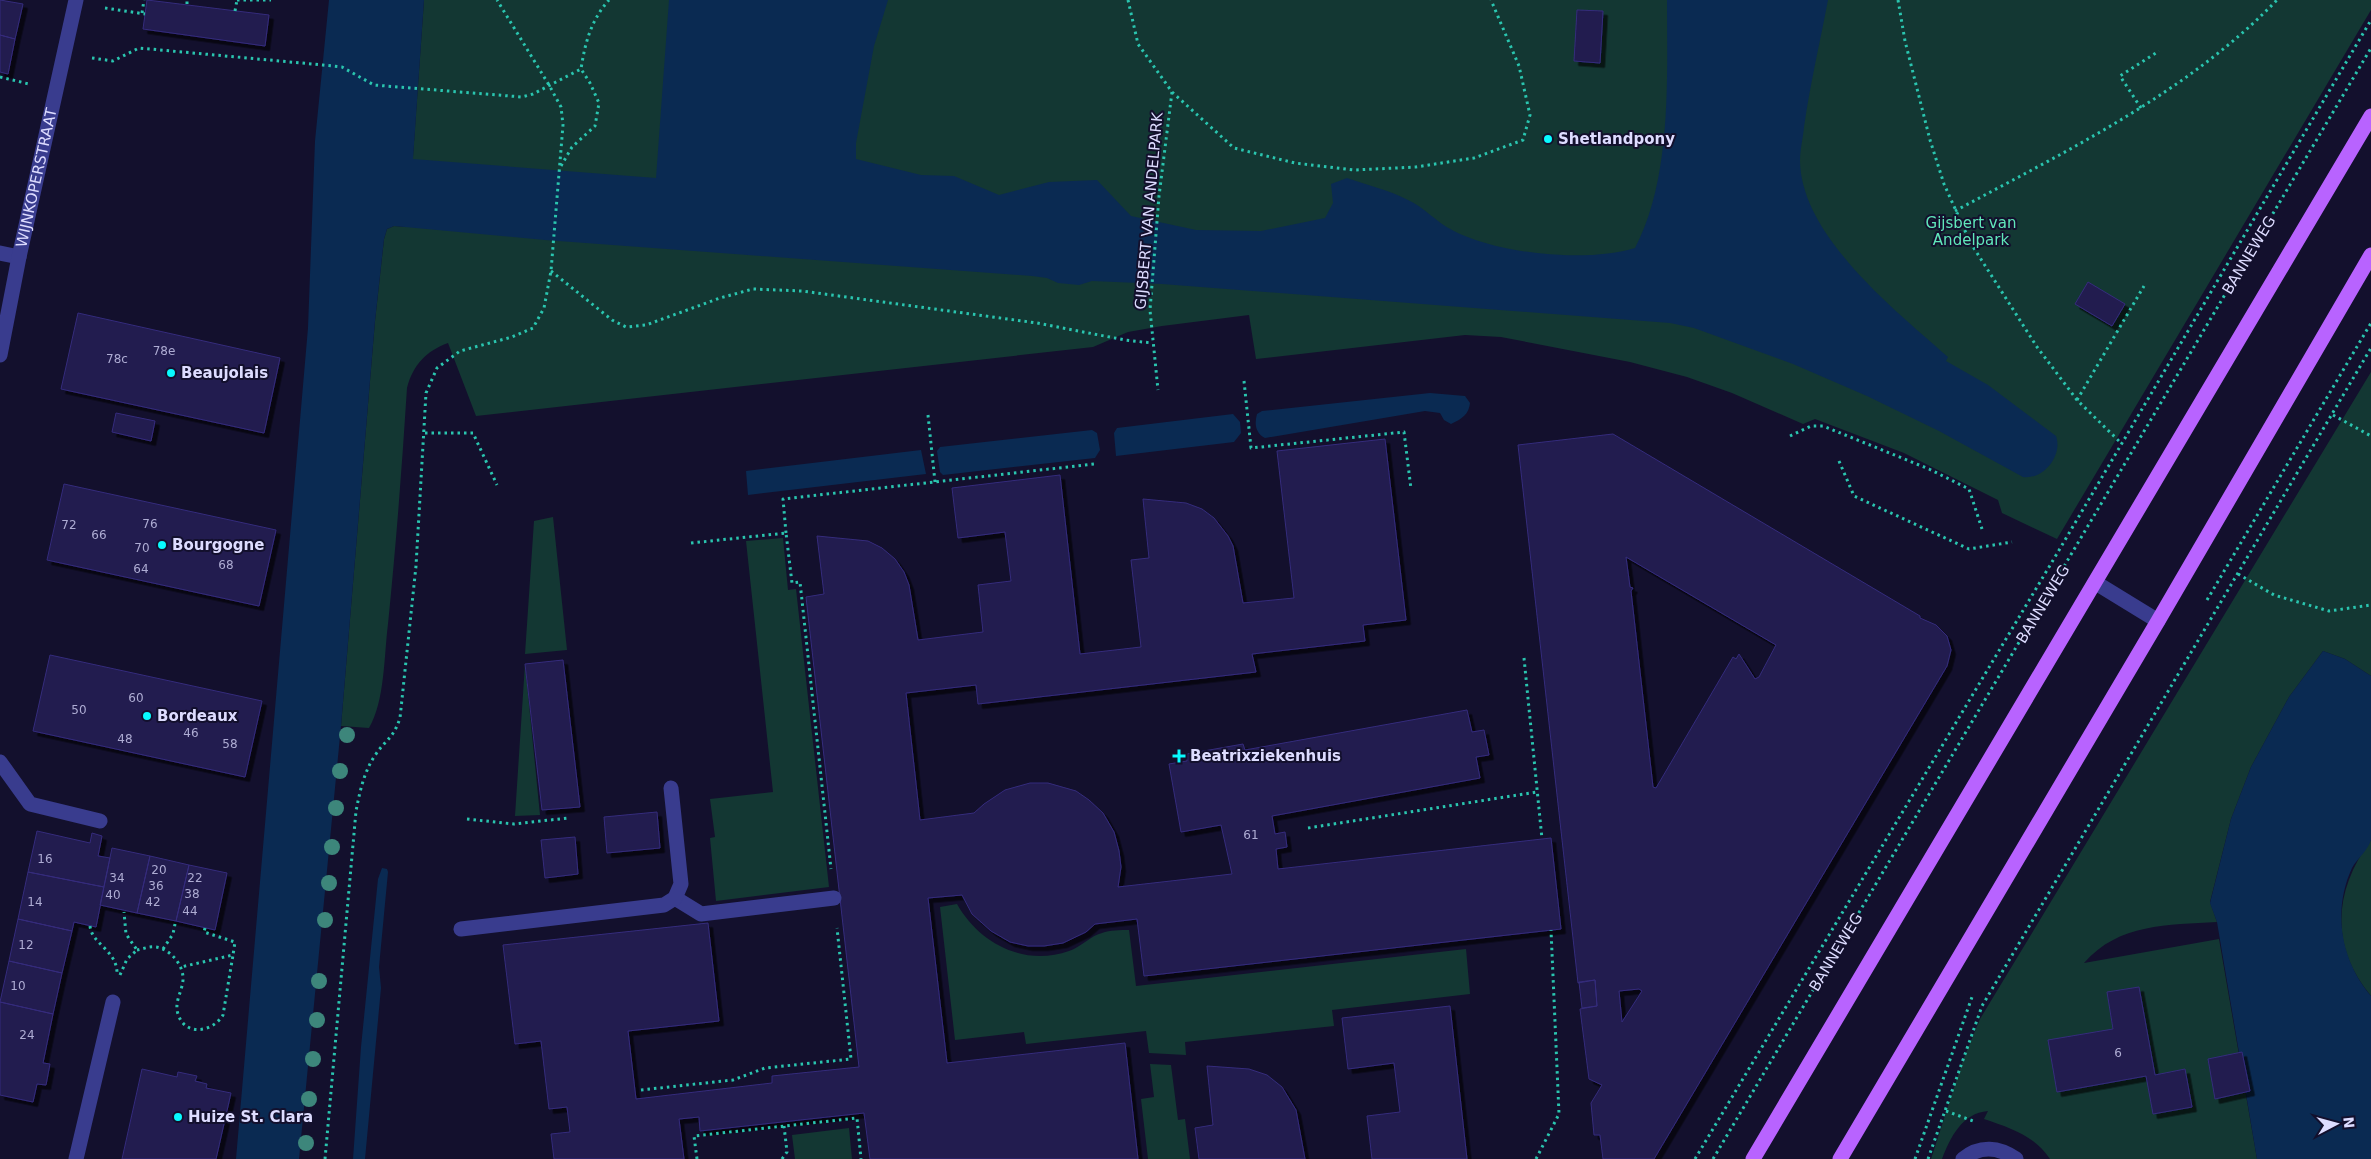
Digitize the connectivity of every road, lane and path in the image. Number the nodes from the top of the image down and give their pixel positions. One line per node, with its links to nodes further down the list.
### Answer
1 (144, 0): 10 (path)
2 (237, 0): 3 (path); 11 (path)
3 (270, 0)
4 (497, 0): 17 (path)
5 (609, 0): 16 (path)
6 (1128, 0): 18 (path, GIJSBERT VAN ANDELPARK)
7 (1491, 0): 18 (path)
8 (1898, 0): 22 (path)
9 (2277, 0): 19 (path)
10 (75, 2): 15 (street, WIJNKOPERSTRAAT)
11 (235, 11)
12 (2371, 20): 40 (path)
13 (2371, 48): 88 (path, BANNEWEG)
14 (2159, 51): 19 (path)
15 (64, 54): 17 (path); 25 (street, WIJNKOPERSTRAAT)
16 (580, 69): 17 (path); 21 (path)
17 (549, 85): 21 (path)
18 (1172, 92): 29 (path, GIJSBERT VAN ANDELPARK)
19 (2140, 108): 22 (path)
20 (2371, 116): 51 (main road)
21 (560, 168): 26 (path)
22 (1955, 211): 34 (path)
23 (0, 253): 25 (street)
24 (2371, 255): 54 (main road)
25 (19, 257): 31 (street, WIJNKOPERSTRAAT)
26 (551, 271): 29 (path); 37 (path)
27 (2144, 286): 34 (path)
28 (2371, 323): 52 (path)
29 (1152, 343): 33 (path, GIJSBERT VAN ANDELPARK)
30 (2371, 348): 36 (path)
31 (0, 355)
32 (1244, 381): 45 (path)
33 (1158, 390)
34 (2077, 400): 40 (path)
35 (928, 415): 43 (path)
36 (2332, 415): 39 (path); 50 (path)
37 (425, 434): 44 (path); 82 (path)
38 (1790, 436): 46 (path)
39 (2371, 436)
40 (2121, 443): 87 (path)
41 (1839, 461): 48 (path)
42 (1094, 464): 43 (path)
43 (935, 482): 47 (path)
44 (497, 485)
45 (1411, 489)
46 (1982, 530)
47 (786, 533): 49 (path); 65 (path)
48 (2012, 542)
49 (691, 543)
50 (2238, 574): 53 (path); 92 (path)
51 (2096, 583): 54 (street); 89 (main road)
52 (2204, 604)
53 (2371, 606)
54 (2158, 621): 90 (main road)
55 (1524, 658): 58 (path)
56 (0, 762): 61 (street)
57 (671, 788): 64 (street)
58 (1537, 792): 62 (path); 63 (path)
59 (467, 818): 60 (path)
60 (568, 818)
61 (100, 821)
62 (1308, 828)
63 (1542, 839)
64 (675, 898): 65 (street); 70 (street)
65 (834, 898): 79 (path)
66 (124, 912): 73 (path)
67 (175, 924): 72 (path)
68 (90, 926): 76 (path)
69 (205, 928): 74 (path)
70 (461, 929)
71 (1551, 930): 86 (path)
72 (163, 949): 73 (path); 75 (path)
73 (136, 950): 76 (path)
74 (233, 955): 75 (path); 75 (path)
75 (181, 967)
76 (117, 985): 78 (path)
77 (1972, 996): 91 (path)
78 (113, 1002): 81 (street)
79 (642, 1090)
80 (784, 1126): 83 (path); 84 (path); 85 (path)
81 (76, 1159)
82 (325, 1159)
83 (697, 1159)
84 (782, 1159)
85 (861, 1159)
86 (1536, 1159)
87 (1695, 1159)
88 (1713, 1159)
89 (1752, 1159)
90 (1840, 1159)
91 (1915, 1159)
92 (1928, 1159)
93 (1963, 1159): 94 (street)
94 (2016, 1159)

